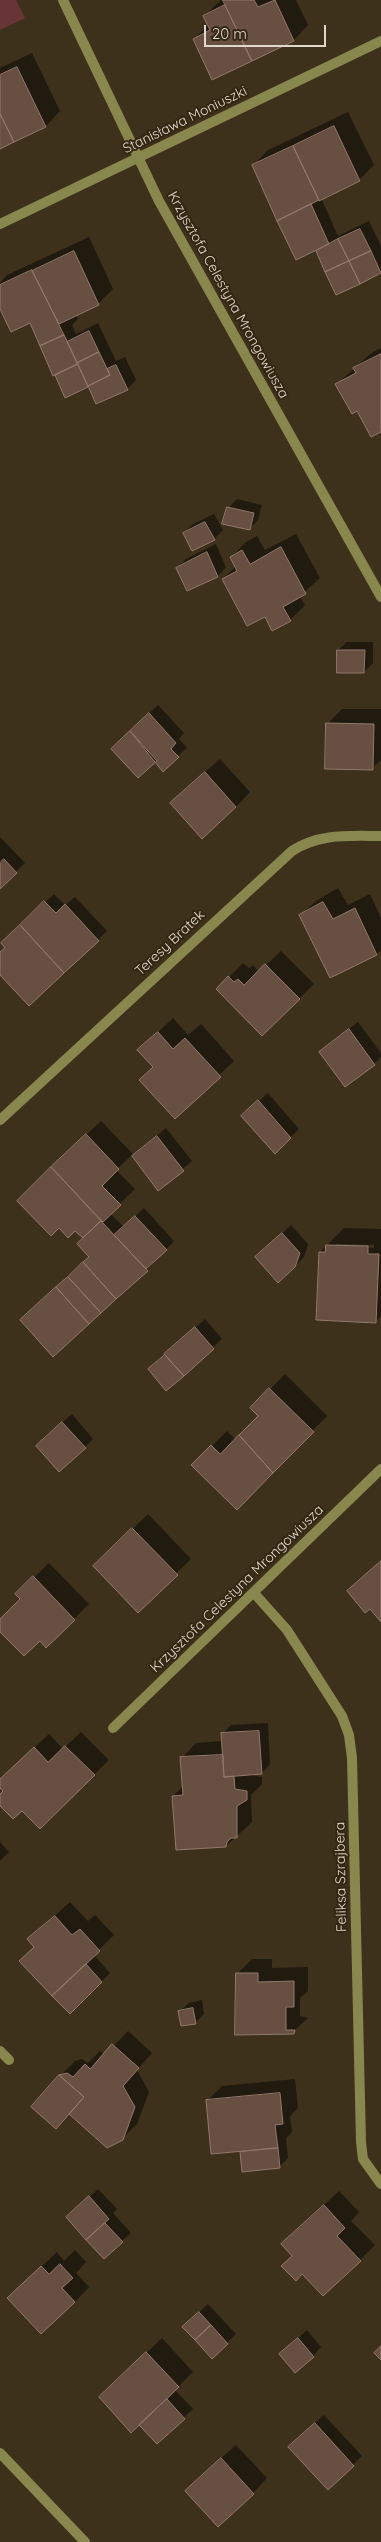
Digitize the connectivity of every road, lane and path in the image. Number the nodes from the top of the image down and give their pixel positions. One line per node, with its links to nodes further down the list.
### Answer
1 (63, 0): 3 (street, Krzysztofa Celestyna Mrongowiusza)
2 (381, 41): 3 (street, Stanisława Moniuszki)
3 (139, 157): 4 (street, Stanisława Moniuszki); 5 (street, Krzysztofa Celestyna Mrongowiusza)
4 (0, 224)
5 (381, 597)
6 (381, 836): 7 (street, Teresy Bratek)
7 (0, 1120)
8 (381, 1469): 9 (street, Krzysztofa Celestyna Mrongowiusza)
9 (254, 1593): 10 (street, Krzysztofa Celestyna Mrongowiusza); 13 (street, Feliksa Szrajbera)
10 (113, 1728)
11 (0, 2050): 12 (street)
12 (9, 2060)
13 (381, 2184)
14 (0, 2453): 15 (street)
15 (85, 2542)

